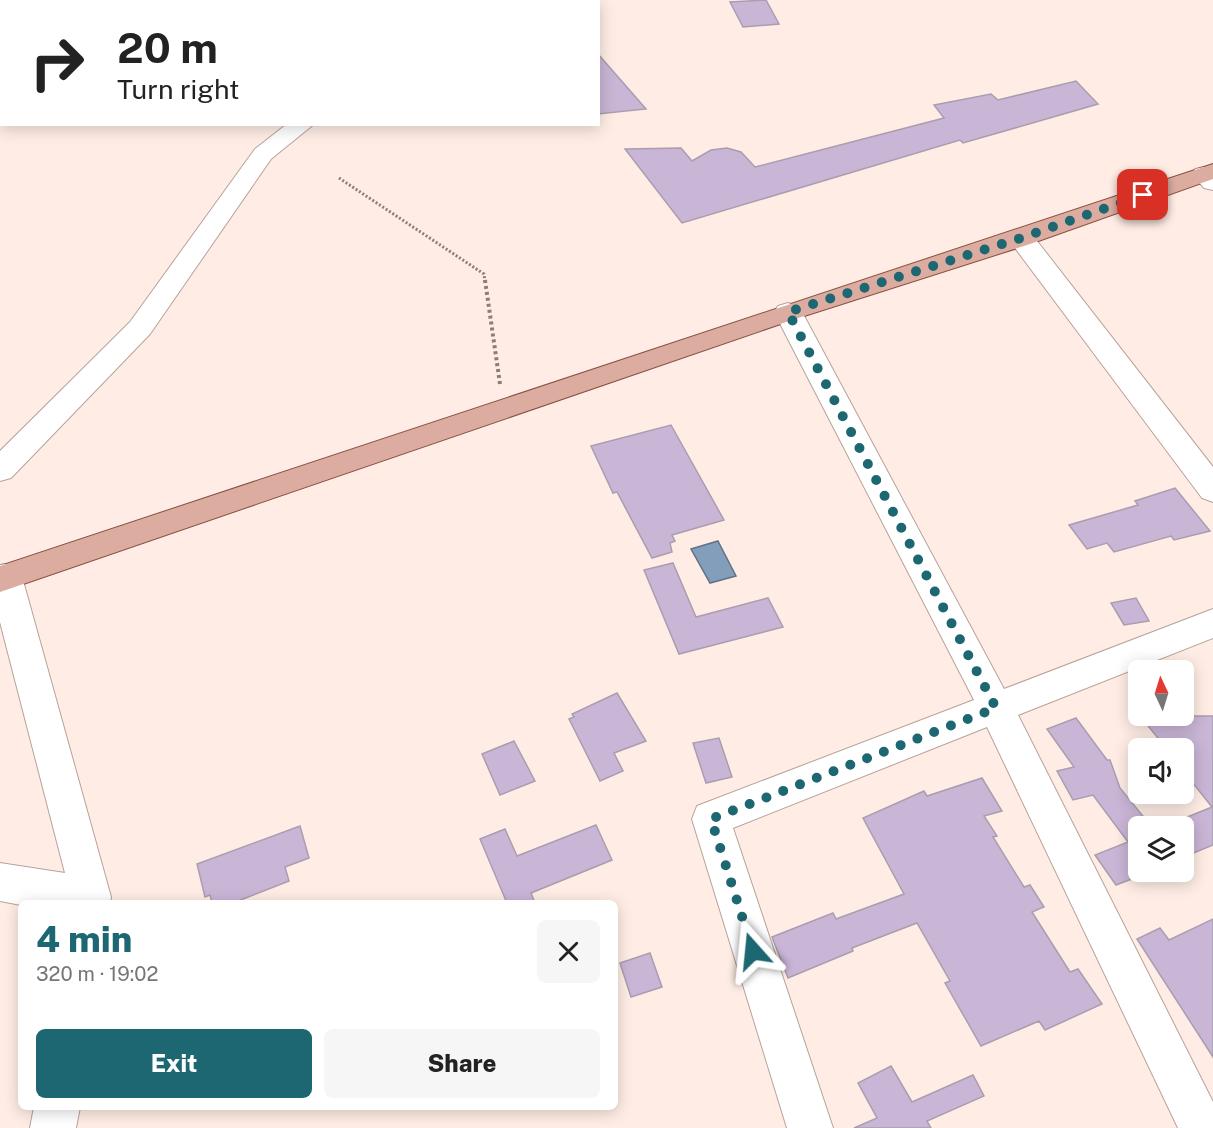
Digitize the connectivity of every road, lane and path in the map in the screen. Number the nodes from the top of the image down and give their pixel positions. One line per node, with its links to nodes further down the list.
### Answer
1 (300, 126): 7 (street)
2 (1210, 176): 4 (main road)
3 (339, 178): 6 (path)
4 (1021, 238): 5 (main road); 8 (street)
5 (788, 312): 6 (main road); 11 (street)
6 (503, 408): 9 (main road)
7 (0, 470)
8 (1213, 490)
9 (2, 578): 13 (street)
10 (1213, 623): 11 (street)
11 (996, 708): 16 (street); 17 (street)
12 (0, 882): 13 (street)
13 (91, 900)
14 (56, 1110): 15 (street)
15 (53, 1128)
16 (810, 1128)
17 (1202, 1128)

